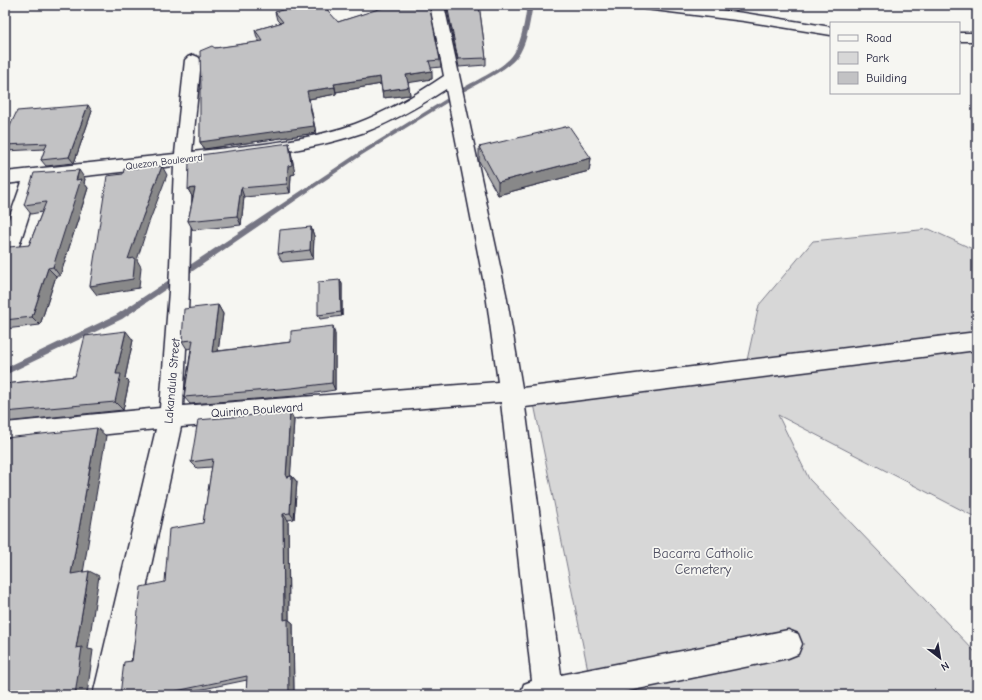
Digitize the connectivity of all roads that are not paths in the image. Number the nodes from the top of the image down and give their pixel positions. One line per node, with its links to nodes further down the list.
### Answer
1 (437, 5): 7 (street)
2 (645, 5): 3 (street)
3 (830, 31)
4 (960, 37): 5 (street)
5 (977, 37)
6 (193, 60): 8 (street, Lakandula Street)
7 (452, 78): 8 (street, Quezon Boulevard); 13 (street)
8 (183, 160): 9 (street, Quezon Boulevard); 14 (street, Lakandula Street)
9 (33, 176): 10 (street, Quezon Boulevard); 11 (street)
10 (5, 178)
11 (5, 258)
12 (977, 341): 13 (street, Quirino Boulevard)
13 (511, 395): 14 (street, Quirino Boulevard); 17 (street)
14 (171, 417): 15 (street, Quirino Boulevard); 18 (street, Lakandula Street)
15 (5, 434)
16 (788, 644): 17 (street)
17 (544, 694)
18 (108, 695)

